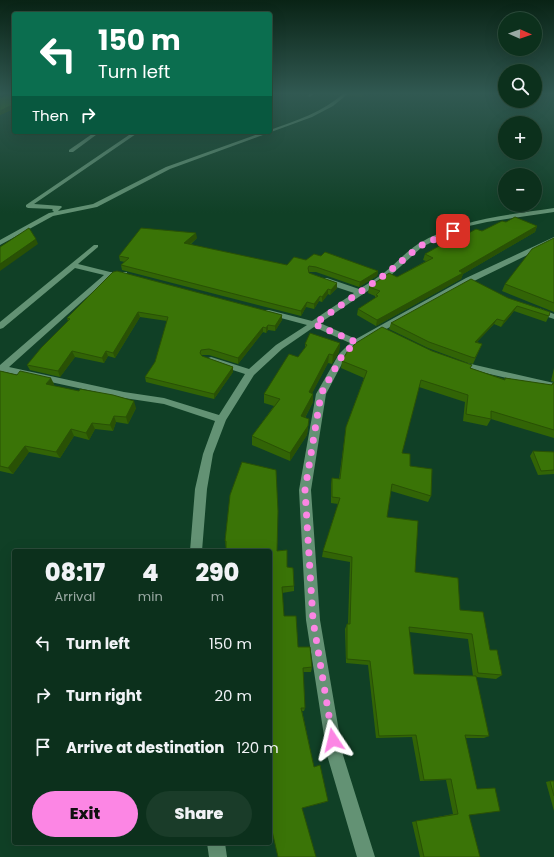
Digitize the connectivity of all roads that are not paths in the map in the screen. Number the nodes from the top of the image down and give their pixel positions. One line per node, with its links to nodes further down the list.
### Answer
1 (95, 134): 4 (street)
2 (134, 134): 6 (street)
3 (264, 134): 6 (street)
4 (71, 151)
5 (554, 210): 14 (street)
6 (51, 214): 8 (street)
7 (554, 239): 20 (street)
8 (0, 243)
9 (96, 246): 10 (street)
10 (74, 265): 11 (street); 19 (street)
11 (110, 274): 12 (street); 23 (street)
12 (132, 276)
13 (319, 278): 14 (street)
14 (360, 292): 18 (street)
15 (528, 307): 17 (street)
16 (261, 310): 18 (street)
17 (554, 317)
18 (314, 324): 20 (street); 24 (street)
19 (0, 326)
20 (356, 342): 30 (street)
21 (206, 358): 24 (street)
22 (447, 360): 25 (street)
23 (1, 368): 26 (street)
24 (251, 374): 26 (street)
25 (554, 386)
26 (221, 419): 27 (street)
27 (196, 549)
28 (216, 845): 29 (street)
29 (218, 857)
30 (366, 857)

